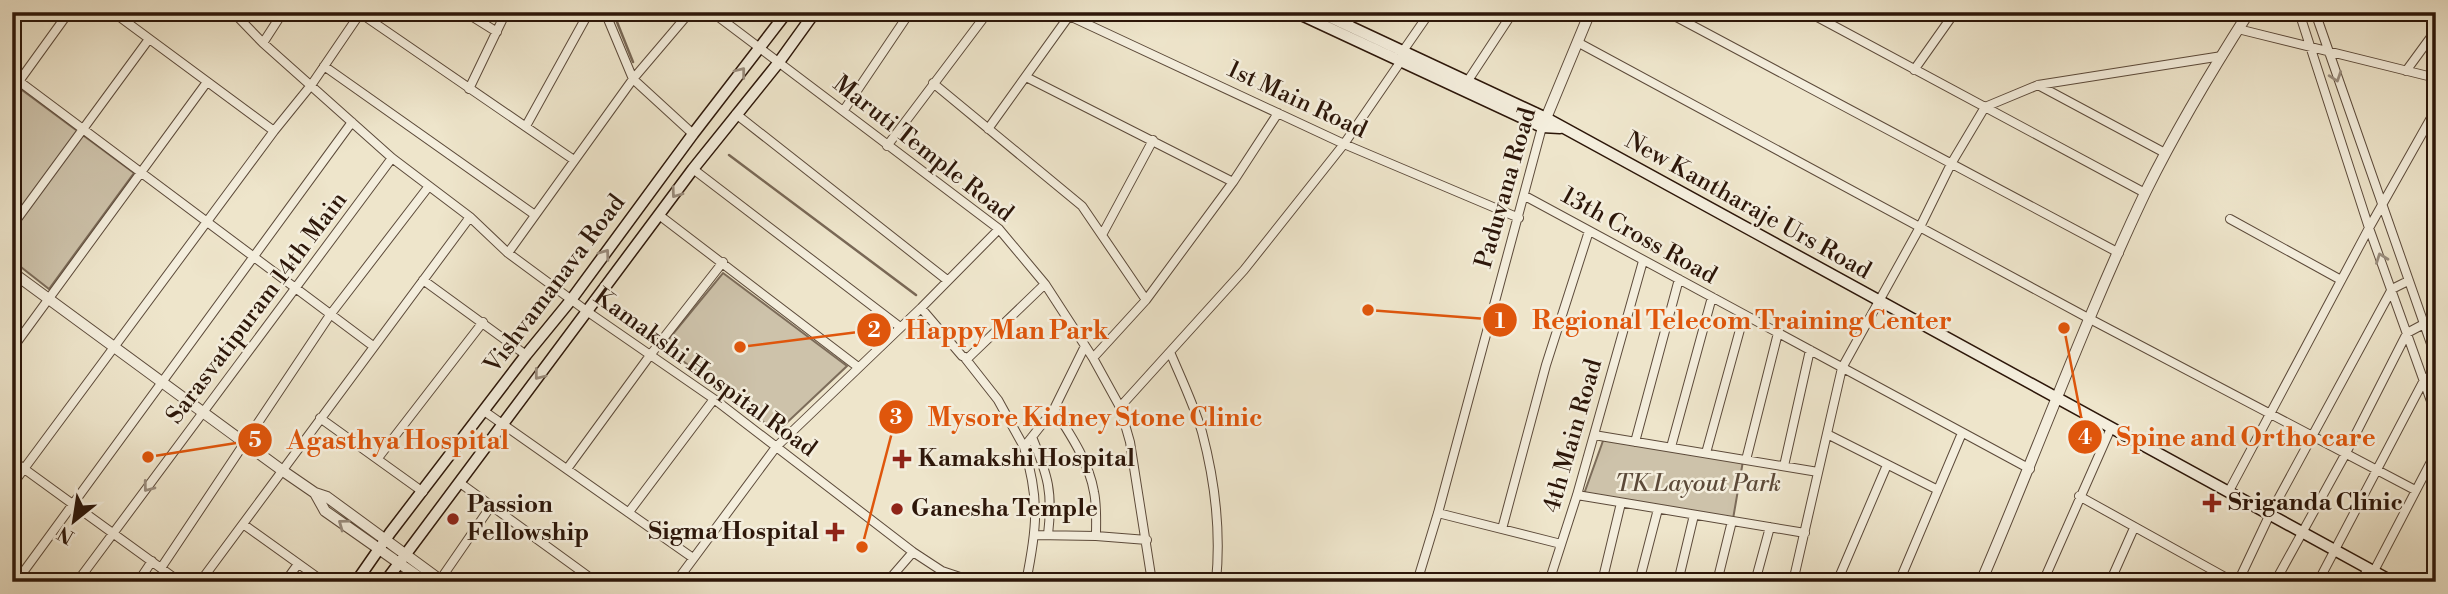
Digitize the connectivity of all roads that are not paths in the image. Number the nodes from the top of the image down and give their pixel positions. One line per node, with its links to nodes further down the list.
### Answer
1 (69, 12): 47 (street)
2 (113, 12): 33 (street)
3 (233, 12): 34 (street, Kamakshi Hospital Road)
4 (283, 12): 34 (street)
5 (465, 12): 32 (street)
6 (506, 12): 32 (street)
7 (589, 12): 63 (street)
8 (605, 12): 48 (street)
9 (690, 12): 48 (street)
10 (712, 12): 37 (street, Maruti Temple Road)
11 (787, 12): 37 (main road, Vishvamanava Road)
12 (815, 12): 41 (main road, Vishvamanava Road)
13 (910, 12): 58 (street)
14 (988, 12): 51 (street)
15 (1295, 12): 39 (main road, New Kantharaje Urs Road)
16 (1319, 12): 29 (main road, New Kantharaje Urs Road)
17 (1355, 12): 29 (street)
18 (1430, 12): 39 (street)
19 (1513, 12): 50 (street)
20 (1590, 12): 35 (street, Paduvana Road)
21 (1667, 12): 74 (street)
22 (1808, 12): 43 (street)
23 (1955, 12): 43 (street)
24 (2249, 12): 30 (street)
25 (2299, 12): 36 (street)
26 (2315, 12): 38 (street)
27 (360, 13): 42 (street); 54 (street)
28 (1065, 14): 45 (street); 59 (street, 1st Main Road)
29 (1347, 25): 39 (main road, New Kantharaje Urs Road)
30 (2238, 29): 36 (street); 40 (street)
31 (2436, 30): 44 (street)
32 (497, 32): 54 (street)
33 (149, 39): 49 (street); 65 (street)
34 (264, 43): 52 (street, Kamakshi Hospital Road)
35 (1578, 43): 62 (street, Paduvana Road); 89 (street)
36 (2310, 47): 38 (street); 90 (street)
37 (760, 48): 41 (street, Maruti Temple Road); 67 (main road, Vishvamanava Road, one-way to 37)
38 (2327, 51): 44 (street); 81 (street, one-way to 81)
39 (1402, 56): 50 (main road, New Kantharaje Urs Road); 62 (main road, New Kantharaje Urs Road); 69 (street)
40 (2222, 56): 53 (street); 71 (street)
41 (779, 62): 58 (street, Maruti Temple Road); 60 (main road, Vishvamanava Road)
42 (324, 66): 52 (street); 82 (street)
43 (1914, 70): 56 (street)
44 (2406, 71): 46 (street)
45 (1026, 77): 64 (street); 68 (street)
46 (2436, 78)
47 (16, 79): 55 (street); 65 (street)
48 (633, 79): 67 (street); 73 (street)
49 (207, 82): 66 (street); 76 (street)
50 (1467, 82): 62 (main road, New Kantharaje Urs Road)
51 (933, 83): 64 (street); 70 (street)
52 (312, 84): 61 (street, Kamakshi Hospital Road); 66 (street)
53 (2038, 85): 56 (street); 71 (street)
54 (470, 89): 63 (street)
55 (12, 91)
56 (1985, 107): 74 (street); 79 (street)
57 (2436, 109): 81 (street)
58 (844, 110): 70 (street, Maruti Temple Road)
59 (1278, 113): 69 (street, 1st Main Road); 77 (street)
60 (736, 114): 75 (main road, Vishvamanava Road); 102 (street)
61 (352, 122): 72 (street, Kamakshi Hospital Road); 96 (street)
62 (1544, 122): 80 (street, Paduvana Road); 112 (main road, New Kantharaje Urs Road)
63 (526, 126): 73 (street)
64 (988, 129): 93 (street)
65 (83, 130): 76 (street); 88 (street)
66 (274, 131): 87 (street)
67 (693, 134): 110 (main road, Vishvamanava Road, one-way to 67)
68 (1153, 140): 77 (street); 93 (street)
69 (1344, 144): 85 (street, 1st Main Road); 128 (street)
70 (887, 146): 91 (street, Maruti Temple Road)
71 (2165, 153): 79 (street)
72 (392, 158): 78 (street, Kamakshi Hospital Road); 106 (street, Sarasvatipuram 14th Main)
73 (574, 160): 82 (street)
74 (1951, 164): 89 (street); 95 (street)
75 (693, 169): 83 (main road, Vishvamanava Road, one-way to 83); 120 (street)
76 (141, 173): 87 (street); 109 (street)
77 (1233, 182): 111 (street)
78 (429, 186): 84 (street, Kamakshi Hospital Road); 115 (street)
79 (2145, 193): 95 (street)
80 (1525, 196): 85 (street, Paduvana Road); 92 (street, 13th Cross Road)
81 (2382, 206): 90 (street); 104 (street)
82 (535, 215): 94 (street)
83 (659, 215): 98 (street); 114 (main road, Vishvamanava Road)
84 (470, 217): 94 (street, Kamakshi Hospital Road); 101 (street)
85 (1519, 218): 188 (street, Paduvana Road)
86 (2230, 219): 103 (street)
87 (208, 223): 96 (street); 125 (street)
88 (12, 226)
89 (1920, 227): 112 (street); 117 (street)
90 (2370, 228): 103 (street); 107 (street, one-way to 90)
91 (999, 229): 102 (street); 105 (street, Maruti Temple Road)
92 (1589, 231): 97 (street, 13th Cross Road); 195 (street)
93 (1102, 235): 111 (street)
94 (508, 253): 110 (street, Kamakshi Hospital Road)
95 (2119, 253): 117 (street)
96 (252, 256): 106 (street); 138 (street)
97 (1643, 261): 100 (street, 13th Cross Road); 152 (street, 4th Main Road)
98 (723, 262): 129 (street); 134 (street)
99 (12, 272): 109 (street)
100 (1679, 279): 108 (street, 13th Cross Road); 155 (street)
101 (423, 280): 118 (street); 123 (street)
102 (947, 280): 113 (street)
103 (2341, 281): 145 (street)
104 (2408, 281): 107 (street); 119 (street)
105 (1045, 284): 124 (street, Maruti Temple Road); 131 (street)
106 (295, 288): 115 (street); 144 (street, Sarasvatipuram 14th Main)
107 (2392, 289): 122 (street); 153 (street)
108 (1712, 298): 116 (street, 13th Cross Road); 159 (street)
109 (49, 299): 125 (street); 126 (street)
110 (572, 300): 114 (street, Kamakshi Hospital Road); 130 (main road, Vishvamanava Road)
111 (1146, 300): 132 (street)
112 (1878, 301): 135 (street); 139 (main road, New Kantharaje Urs Road)
113 (920, 308): 120 (street); 131 (street)
114 (588, 313): 129 (street, Kamakshi Hospital Road); 148 (main road, Vishvamanava Road, one-way to 148)
115 (330, 315): 123 (street); 156 (street)
116 (1744, 315): 121 (street, 13th Cross Road); 161 (street)
117 (2090, 319): 139 (street); 145 (street)
118 (483, 322): 130 (street); 163 (street)
119 (2423, 325): 122 (street); 133 (street)
120 (900, 327): 134 (street)
121 (1778, 333): 127 (street, 13th Cross Road); 165 (street)
122 (2407, 333): 137 (street); 162 (street)
123 (373, 346): 147 (street)
124 (1086, 346): 132 (street, Maruti Temple Road); 142 (street)
125 (115, 348): 138 (street); 168 (street)
126 (12, 349)
127 (1810, 350): 135 (street, 13th Cross Road); 167 (street)
128 (1170, 352): 141 (street); 234 (street)
129 (651, 354): 140 (street, Kamakshi Hospital Road); 169 (street)
130 (526, 355): 143 (main road, Vishvamanava Road)
131 (965, 358): 158 (street)
132 (1093, 358): 141 (street, Maruti Temple Road)
133 (2436, 358)
134 (858, 367): 157 (street)
135 (1842, 368): 150 (street, 13th Cross Road); 151 (street)
136 (2436, 373): 137 (street)
137 (2424, 380): 146 (street); 171 (street)
138 (161, 382): 144 (street); 184 (street)
139 (2056, 398): 149 (main road, New Kantharaje Urs Road); 170 (street)
140 (714, 400): 157 (street, Kamakshi Hospital Road); 187 (street)
141 (1120, 407): 203 (street, Maruti Temple Road)
142 (1054, 409): 154 (street); 201 (street)
143 (484, 411): 148 (street); 179 (main road, Vishvamanava Road)
144 (203, 413): 156 (street); 198 (street, Sarasvatipuram 14th Main, one-way to 198)
145 (2270, 413): 153 (street); 178 (street)
146 (2436, 415)
147 (320, 418): 163 (street); 172 (street)
148 (501, 424): 169 (street); 174 (main road, Vishvamanava Road)
149 (2111, 428): 178 (main road, New Kantharaje Urs Road); 182 (street)
150 (1962, 433): 170 (street, 13th Cross Road); 176 (street)
151 (1827, 434): 166 (street); 173 (street)
152 (1594, 435): 155 (street); 181 (street, 4th Main Road)
153 (2313, 435): 162 (street); 189 (street)
154 (1032, 437): 158 (street); 199 (street)
155 (1635, 442): 159 (street)
156 (246, 444): 172 (street); 212 (street)
157 (776, 447): 207 (street, Kamakshi Hospital Road); 208 (street)
158 (1024, 447): 200 (street)
159 (1671, 447): 161 (street)
160 (2436, 452): 177 (street)
161 (1706, 453): 165 (street)
162 (2346, 453): 171 (street); 196 (street)
163 (378, 458): 179 (street)
164 (12, 460): 168 (street)
165 (1746, 460): 167 (street)
166 (1886, 465): 176 (street); 241 (street)
167 (1784, 466): 173 (street)
168 (24, 469): 175 (street); 184 (street)
169 (567, 469): 187 (street)
170 (2030, 469): 243 (street)
171 (2379, 470): 177 (street); 206 (street)
172 (283, 471): 180 (street); 192 (street)
173 (1818, 472): 197 (street)
174 (460, 483): 185 (street); 209 (main road, Vishvamanava Road)
175 (12, 485)
176 (1938, 490): 242 (street)
177 (2415, 490): 213 (street)
178 (2229, 491): 189 (main road, New Kantharaje Urs Road)
179 (423, 492): 202 (main road, Vishvamanava Road)
180 (315, 493): 202 (street); 205 (street, one-way to 180)
181 (1577, 495): 183 (street); 204 (street, 4th Main Road)
182 (2079, 496): 194 (street); 244 (street)
183 (1621, 503): 186 (street); 236 (street)
184 (72, 504): 198 (street); 218 (street)
185 (491, 506): 214 (street); 228 (street)
186 (1658, 509): 190 (street); 237 (street)
187 (629, 512): 208 (street)
188 (1438, 513): 195 (street); 215 (street, Paduvana Road)
189 (2270, 514): 196 (main road, New Kantharaje Urs Road); 245 (street)
190 (1694, 515): 191 (street); 238 (street)
191 (1732, 521): 193 (street); 239 (street)
192 (243, 524): 211 (street); 222 (street)
193 (1770, 527): 197 (street); 240 (street)
194 (2134, 528): 217 (street); 245 (street)
195 (1502, 529): 204 (street)
196 (2303, 532): 206 (main road, New Kantharaje Urs Road); 246 (street)
197 (1805, 533): 216 (street)
198 (113, 534): 210 (street); 219 (street, Sarasvatipuram 14th Main)
199 (1048, 535): 200 (street); 201 (street)
200 (1035, 536): 232 (street)
201 (1096, 536): 203 (street)
202 (386, 539): 205 (main road, Vishvamanava Road); 209 (street)
203 (1147, 540): 233 (street, Maruti Temple Road)
204 (1561, 544): 235 (street, 4th Main Road)
205 (378, 550): 209 (street); 225 (main road, Vishvamanava Road)
206 (2336, 550): 213 (main road, New Kantharaje Urs Road); 247 (street)
207 (913, 552): 230 (street); 231 (street, Kamakshi Hospital Road)
208 (693, 558): 229 (street)
209 (402, 559): 214 (street); 226 (main road, Vishvamanava Road); 227 (street)
210 (152, 561): 212 (street); 220 (street)
211 (298, 564): 223 (street); 224 (street)
212 (161, 568): 221 (street)
213 (2371, 570): 248 (street); 249 (main road, New Kantharaje Urs Road)
214 (442, 581)
215 (1419, 581)
216 (1795, 581)
217 (2111, 581)
218 (16, 582)
219 (77, 582)
220 (138, 582)
221 (180, 582)
222 (200, 582)
223 (285, 582)
224 (324, 582)
225 (356, 582)
226 (385, 582)
227 (426, 582)
228 (596, 582)
229 (676, 582)
230 (887, 582)
231 (975, 582)
232 (1026, 582)
233 (1152, 582)
234 (1216, 582)
235 (1549, 582)
236 (1602, 582)
237 (1639, 582)
238 (1678, 582)
239 (1717, 582)
240 (1755, 582)
241 (1837, 582)
242 (1899, 582)
243 (1981, 582)
244 (2043, 582)
245 (2236, 582)
246 (2276, 582)
247 (2318, 582)
248 (2361, 582)
249 (2393, 582)

